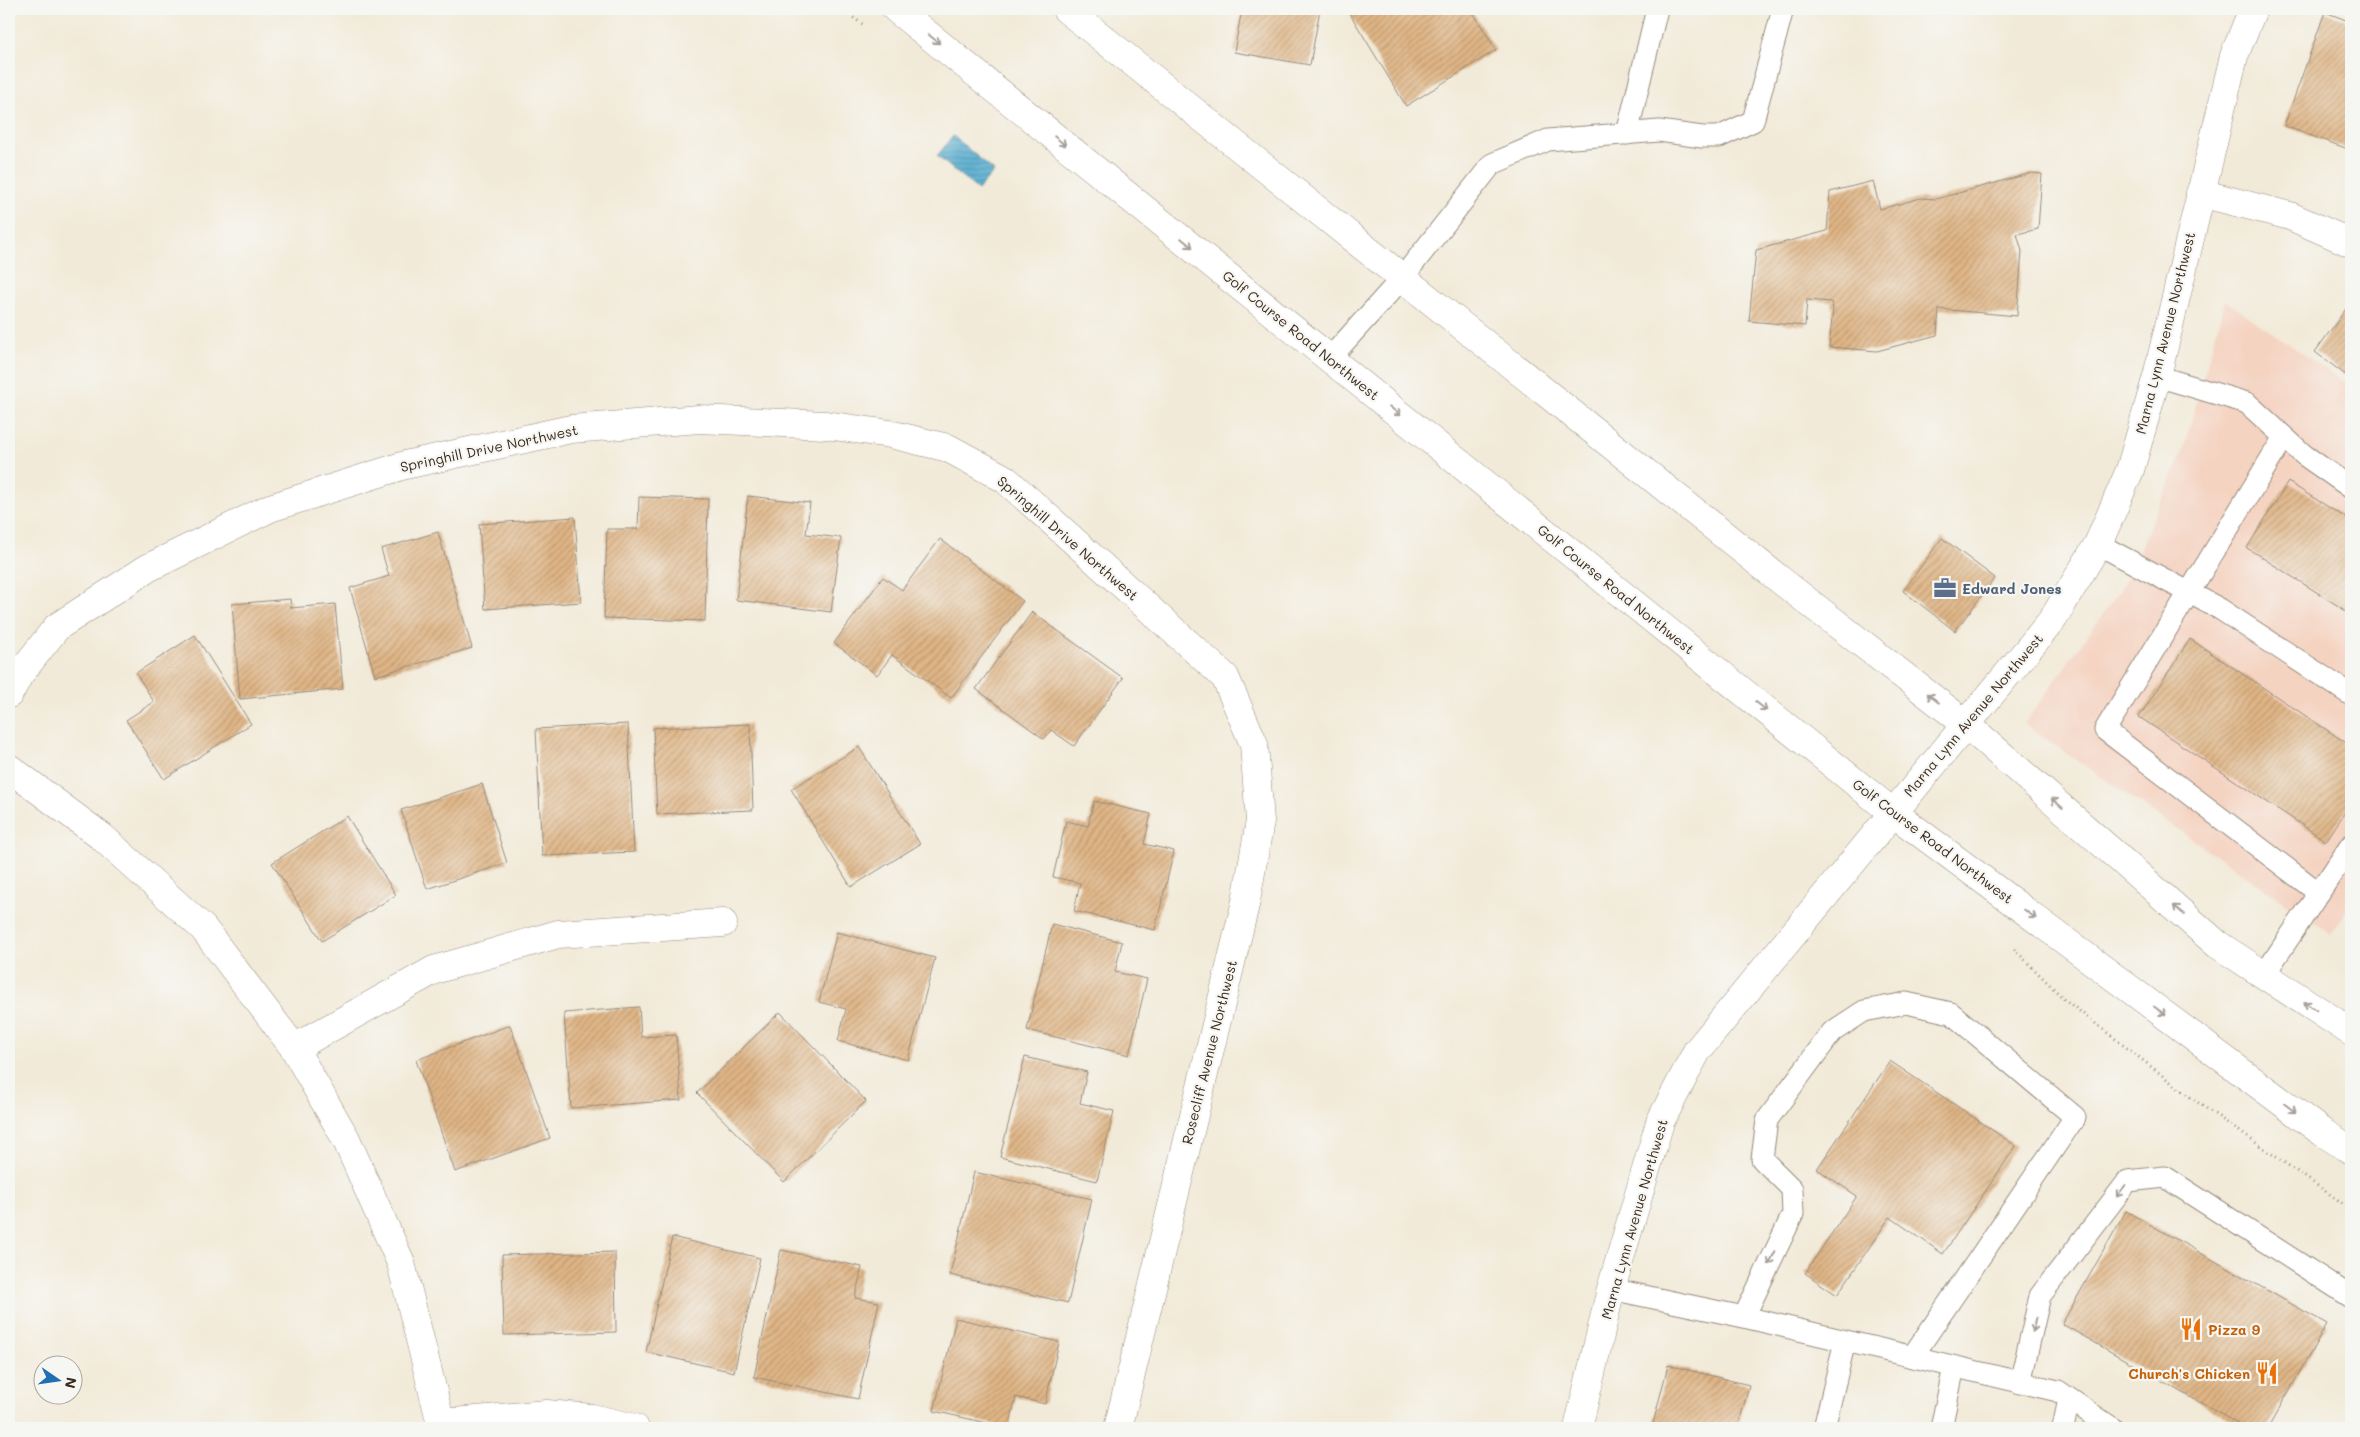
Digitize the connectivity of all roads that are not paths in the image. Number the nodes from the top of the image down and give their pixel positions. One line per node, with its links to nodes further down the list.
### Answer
1 (896, 9): 10 (street, Golf Course Road Northwest, one-way to 10)
2 (1066, 9): 9 (street)
3 (1657, 9): 6 (lane)
4 (1783, 9): 6 (lane)
5 (2254, 9): 7 (street, Marna Lynn Avenue Northwest)
6 (1627, 134): 9 (lane)
7 (2200, 193): 8 (street); 11 (street, Marna Lynn Avenue Northwest)
8 (2351, 243)
9 (1403, 277): 10 (lane); 19 (street, one-way to 9)
10 (1330, 358): 21 (street, Golf Course Road Northwest, one-way to 21)
11 (2158, 376): 12 (lane); 14 (street, Marna Lynn Avenue Northwest)
12 (2284, 437): 13 (lane); 15 (lane)
13 (2351, 488)
14 (2098, 544): 15 (lane); 19 (street, Marna Lynn Avenue Northwest)
15 (2189, 592): 18 (lane); 23 (lane)
16 (1225, 677): 17 (street, Springhill Drive Northwest); 39 (street, Rosecliff Avenue Northwest)
17 (9, 694)
18 (2351, 695)
19 (1966, 724): 21 (street, Marna Lynn Avenue Northwest); 25 (street, one-way to 19)
20 (9, 768): 27 (street)
21 (1892, 812): 28 (street, Golf Course Road Northwest, one-way to 28); 29 (street, Marna Lynn Avenue Northwest)
22 (2351, 845): 23 (lane)
23 (2319, 893): 25 (lane)
24 (723, 923): 27 (street)
25 (2264, 975): 26 (street, one-way to 25)
26 (2351, 1032)
27 (294, 1048): 37 (street)
28 (2351, 1150)
29 (1611, 1289): 31 (lane); 40 (street, Marna Lynn Avenue Northwest)
30 (2351, 1297): 35 (lane, one-way to 35)
31 (1744, 1317): 32 (lane); 33 (lane, one-way to 31)
32 (1845, 1341): 33 (lane); 41 (lane)
33 (1912, 1357): 34 (lane)
34 (1954, 1367): 35 (lane); 42 (lane)
35 (2020, 1383): 36 (lane)
36 (2070, 1399): 43 (lane); 44 (lane)
37 (442, 1426): 38 (street)
38 (635, 1428)
39 (1118, 1428)
40 (1578, 1428)
41 (1824, 1428)
42 (1941, 1428)
43 (2063, 1428)
44 (2112, 1428)

